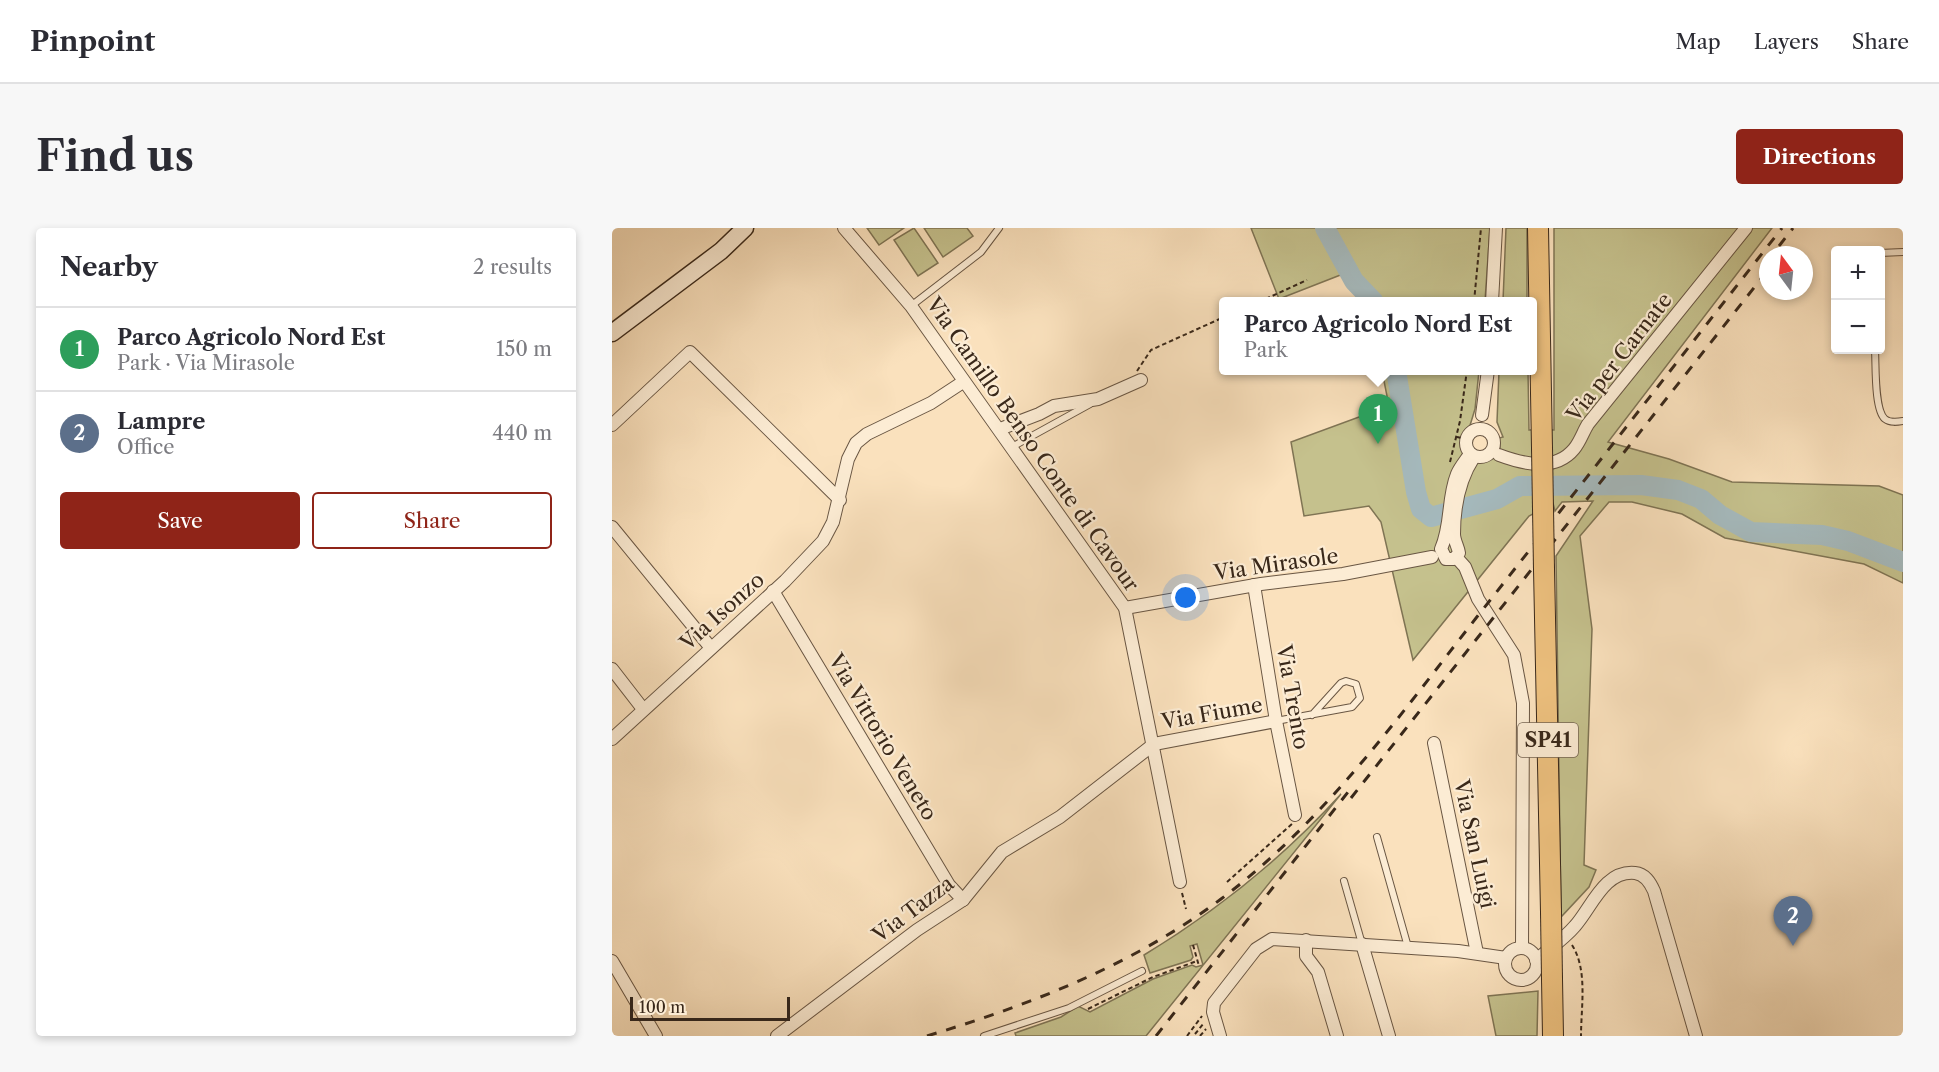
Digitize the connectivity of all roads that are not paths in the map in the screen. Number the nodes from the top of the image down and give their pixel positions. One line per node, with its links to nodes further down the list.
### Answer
1 (746, 228): 11 (main road)
2 (844, 228): 10 (street, Via Camillo Benso Conte di Cavour)
3 (999, 228): 10 (lane)
4 (1496, 228): 9 (street)
5 (1538, 228): 59 (main road, SP41, bridge)
6 (1746, 228): 22 (street, Via per Carnate)
7 (1903, 252): 8 (lane)
8 (1885, 253)
9 (1492, 297)
10 (911, 306): 15 (street, Via Camillo Benso Conte di Cavour)
11 (612, 333)
12 (1875, 354): 17 (lane)
13 (1487, 375): 20 (street)
14 (1137, 381): 16 (street)
15 (963, 382): 19 (street, Via Camillo Benso Conte di Cavour); 24 (street, Via Isonzo)
16 (1098, 399): 19 (street); 21 (lane)
17 (1903, 421)
18 (612, 425): 24 (street)
19 (1000, 429): 21 (street, Via Camillo Benso Conte di Cavour)
20 (1481, 430): 22 (street); 23 (street)
21 (1012, 447): 30 (street, Via Camillo Benso Conte di Cavour)
22 (1494, 452): 23 (street)
23 (1472, 455): 26 (street)
24 (840, 500): 29 (street, Via Isonzo)
25 (612, 527): 31 (street)
26 (1451, 534): 27 (street); 27 (street)
27 (1444, 556): 28 (street, Via Mirasole); 47 (street)
28 (1254, 585): 30 (street, Via Mirasole); 35 (street, Via Trento)
29 (773, 591): 31 (street, Via Isonzo); 43 (street, Via Vittorio Veneto)
30 (1125, 608): 38 (street, Via Camillo Benso Conte di Cavour)
31 (711, 648): 33 (street, Via Isonzo)
32 (612, 669): 33 (street)
33 (643, 709): 36 (street, Via Isonzo)
34 (1312, 715): 34 (lane, Via Fiume); 35 (lane, Via Fiume)
35 (1276, 722): 38 (street, Via Fiume); 39 (street, Via Trento)
36 (613, 736)
37 (1434, 743): 48 (street, Via San Luigi)
38 (1154, 744): 42 (street, Via Camillo Benso Conte di Cavour); 43 (street, Via Tazza)
39 (1295, 814)
40 (1377, 837): 46 (lane)
41 (1344, 881): 45 (lane)
42 (1180, 882)
43 (963, 900): 54 (street, Via Tazza)
44 (1306, 940): 45 (street); 56 (street); 57 (street)
45 (1362, 944): 46 (street); 58 (street)
46 (1408, 947): 48 (street)
47 (1522, 948): 49 (street); 50 (street)
48 (1477, 953): 49 (street)
49 (1506, 958): 50 (street)
50 (1536, 960): 60 (street)
51 (612, 961): 53 (street)
52 (1143, 971): 55 (lane)
53 (656, 1036)
54 (777, 1036)
55 (984, 1036)
56 (1220, 1036)
57 (1337, 1036)
58 (1389, 1036)
59 (1553, 1036)
60 (1696, 1036)

